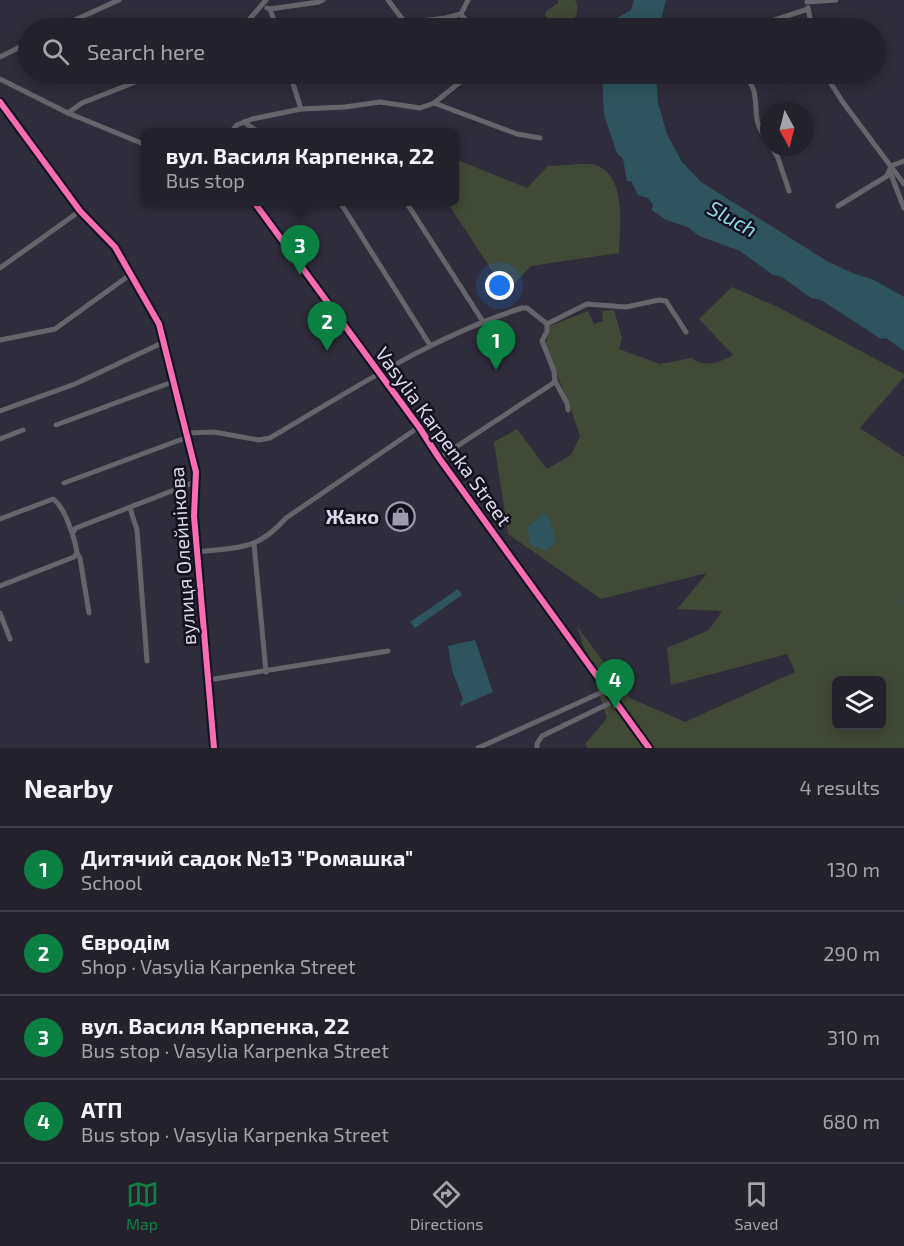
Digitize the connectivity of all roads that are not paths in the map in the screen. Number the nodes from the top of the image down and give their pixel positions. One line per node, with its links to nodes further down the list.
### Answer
1 (119, 0): 11 (street)
2 (266, 0): 8 (street)
3 (323, 0): 9 (street)
4 (388, 0): 14 (street)
5 (468, 0): 10 (street)
6 (836, 0): 7 (street)
7 (807, 4): 17 (street)
8 (262, 6): 9 (street); 12 (street)
9 (270, 9): 13 (street)
10 (461, 14): 15 (street); 16 (street)
11 (79, 18)
12 (251, 18)
13 (273, 18)
14 (401, 18)
15 (446, 18)
16 (464, 18)
17 (774, 18)
18 (18, 48): 19 (street)
19 (0, 57)
20 (0, 79): 29 (street)
21 (130, 84): 29 (street)
22 (293, 84): 28 (street)
23 (458, 84): 27 (street)
24 (750, 84): 33 (street)
25 (831, 84): 38 (street)
26 (0, 102): 46 (street, вулиця Олейнікова)
27 (434, 103): 28 (street); 34 (street)
28 (301, 110): 30 (street)
29 (68, 113): 35 (street)
30 (244, 122): 31 (street); 32 (street)
31 (234, 128)
32 (252, 128)
33 (760, 129)
34 (540, 138)
35 (141, 143)
36 (777, 156): 40 (street)
37 (904, 161): 38 (street)
38 (890, 169): 39 (street); 44 (street); 45 (street)
39 (904, 184)
40 (789, 191)
41 (258, 206): 55 (street, Vasylia Karpenka Street)
42 (343, 206): 54 (street)
43 (409, 206): 49 (street)
44 (838, 206)
45 (904, 208)
46 (80, 211): 47 (street); 48 (street, вулиця Олейнікова)
47 (0, 268)
48 (130, 274): 52 (street); 53 (street, вулиця Олейнікова)
49 (484, 323): 50 (street); 54 (street)
50 (548, 324): 51 (street); 57 (street)
51 (686, 332)
52 (0, 340)
53 (164, 342): 56 (street, вулиця Олейнікова); 59 (street)
54 (430, 345): 55 (street)
55 (378, 372): 61 (street, Vasylia Karpenka Street); 63 (street, Vasylia Karpenka Street)
56 (175, 381): 60 (street); 63 (street, вулиця Олейнікова)
57 (555, 381): 58 (street); 65 (street)
58 (568, 410)
59 (0, 411)
60 (56, 424)
61 (419, 427): 65 (street, Vasylia Karpenka Street); 71 (street)
62 (23, 430): 64 (street)
63 (187, 435): 66 (street, вулиця Олейнікова); 67 (street, Vasylia Karpenka Street)
64 (0, 439)
65 (439, 458): 82 (street, Vasylia Karpenka Street)
66 (195, 482): 68 (street); 72 (street, вулиця Олейнікова)
67 (64, 483)
68 (130, 508): 70 (street); 79 (street)
69 (0, 519): 70 (street)
70 (73, 532): 73 (street)
71 (254, 544): 72 (street); 80 (street)
72 (198, 552): 81 (street, вулиця Олейнікова)
73 (77, 553): 74 (street); 76 (street)
74 (0, 586)
75 (0, 613): 77 (street)
76 (89, 613)
77 (10, 639)
78 (388, 651): 80 (street)
79 (147, 661)
80 (266, 672): 81 (street)
81 (208, 680): 84 (street, вулиця Олейнікова)
82 (607, 690): 83 (street, Vasylia Karpenka Street); 85 (street)
83 (614, 701): 86 (street); 87 (street, Vasylia Karpenka Street)
84 (214, 748)
85 (478, 748)
86 (537, 748)
87 (649, 748)

